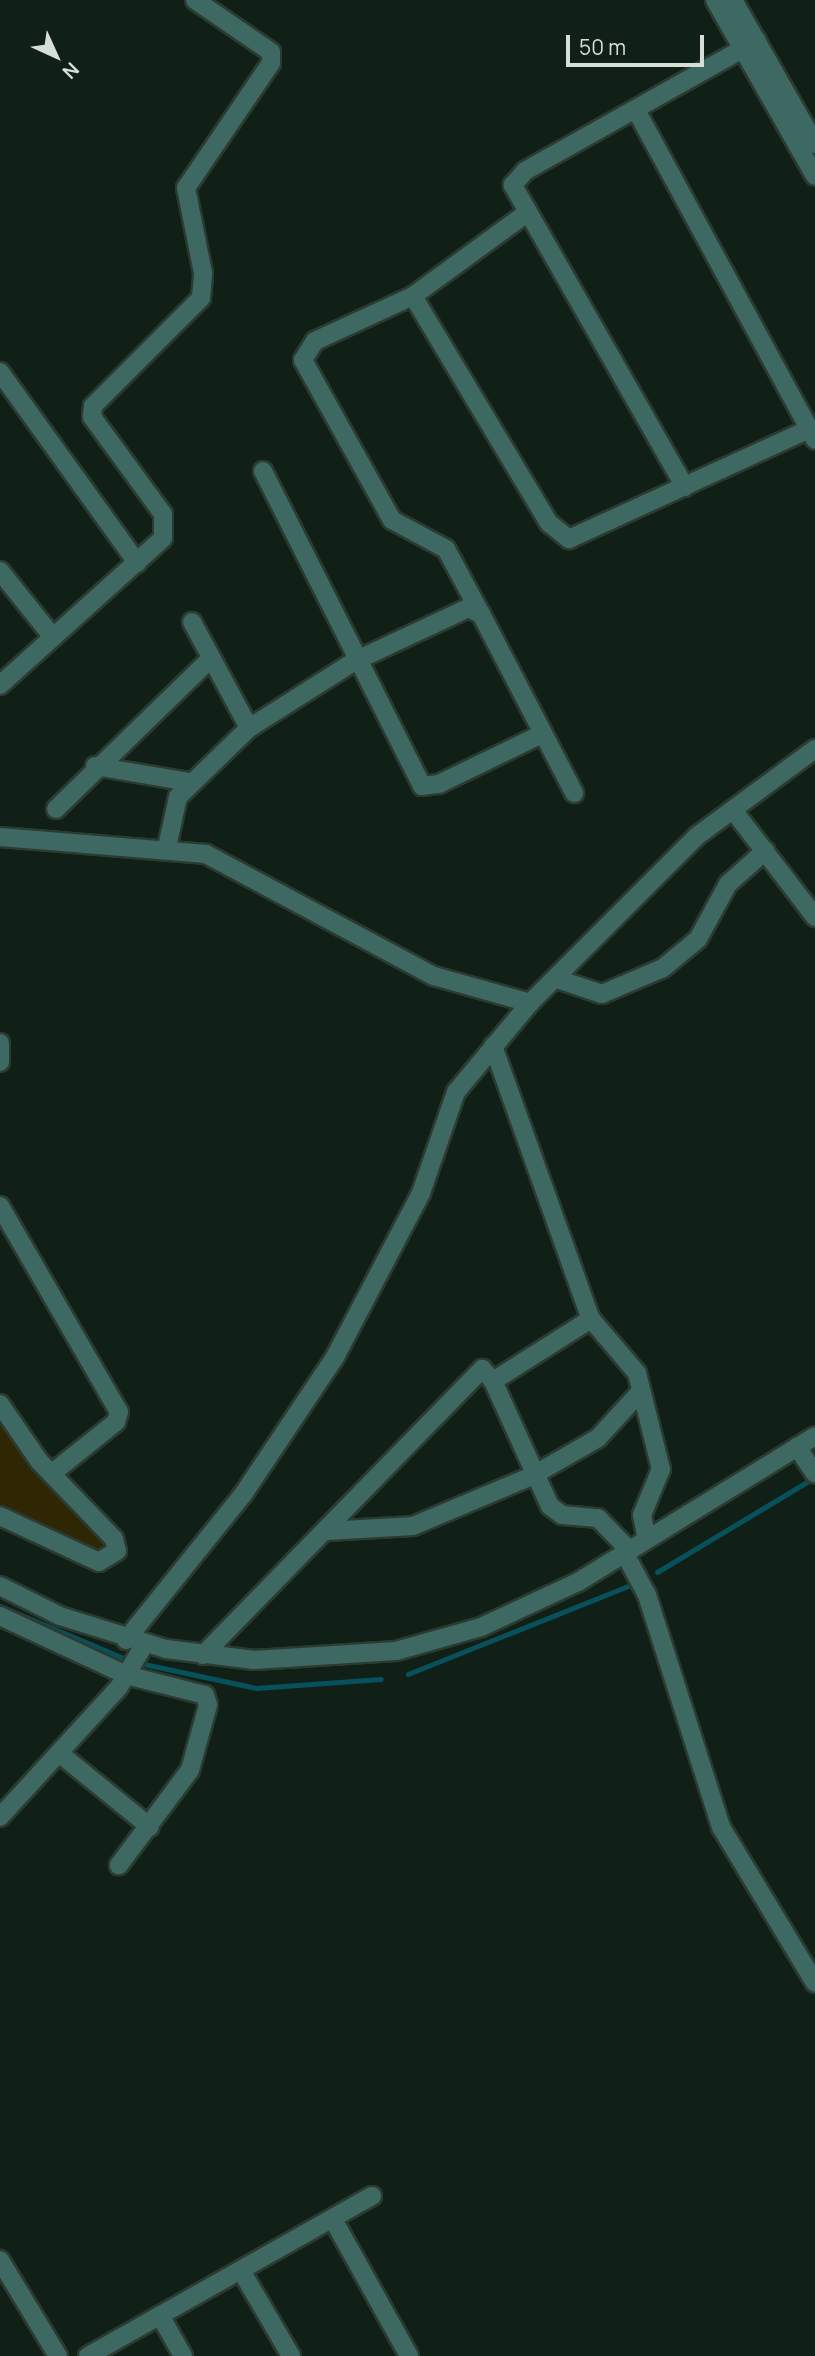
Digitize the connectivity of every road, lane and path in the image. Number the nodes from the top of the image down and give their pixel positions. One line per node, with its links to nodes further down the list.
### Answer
1 (195, 0): 14 (street)
2 (715, 0): 4 (street)
3 (733, 0): 4 (street)
4 (751, 46): 5 (street); 6 (street); 7 (street)
5 (636, 110): 8 (street); 11 (street)
6 (815, 144)
7 (815, 176)
8 (527, 213): 9 (street); 13 (street)
9 (412, 296): 13 (street); 16 (street)
10 (0, 372): 14 (street)
11 (812, 434): 13 (street)
12 (263, 471): 20 (street)
13 (685, 487)
14 (137, 563): 18 (street)
15 (0, 571): 18 (street)
16 (481, 614): 20 (street); 23 (street)
17 (192, 622): 19 (street)
18 (52, 636): 21 (street)
19 (210, 659): 22 (street); 25 (street)
20 (355, 662): 22 (street); 23 (street)
21 (0, 685)
22 (249, 728): 26 (street)
23 (542, 734): 27 (street)
24 (815, 749): 29 (street)
25 (95, 766): 26 (street); 28 (street)
26 (190, 782): 31 (street)
27 (574, 793)
28 (56, 809)
29 (733, 810): 32 (street); 34 (street)
30 (0, 837): 31 (street)
31 (167, 847): 35 (street)
32 (765, 851): 33 (street); 34 (street)
33 (815, 918)
34 (557, 979): 35 (street)
35 (530, 1003): 37 (street)
36 (0, 1043): 38 (street)
37 (493, 1046): 40 (street); 55 (street)
38 (0, 1062)
39 (0, 1206): 47 (street)
40 (591, 1319): 41 (street); 42 (street)
41 (493, 1381): 48 (street); 50 (street)
42 (641, 1391): 48 (street); 51 (street)
43 (0, 1404): 47 (street)
44 (815, 1436): 45 (street)
45 (797, 1447): 46 (street); 51 (street)
46 (812, 1469)
47 (51, 1474): 49 (street)
48 (532, 1476): 50 (street); 52 (street)
49 (0, 1516)
50 (327, 1531): 57 (street)
51 (647, 1541): 52 (street)
52 (628, 1552): 57 (street); 63 (street)
53 (0, 1586): 55 (street)
54 (0, 1616): 58 (street)
55 (126, 1640): 56 (street)
56 (144, 1645): 57 (street); 58 (street)
57 (203, 1654)
58 (126, 1675): 59 (street); 61 (street)
59 (59, 1753): 60 (street); 61 (street)
60 (0, 1817)
61 (150, 1827): 62 (street)
62 (120, 1865)
63 (815, 1983)
64 (372, 2196): 65 (street)
65 (334, 2221): 67 (street); 73 (street)
66 (0, 2260): 69 (street)
67 (242, 2272): 68 (street); 72 (street)
68 (161, 2317): 70 (street); 71 (street)
69 (58, 2356)
70 (88, 2356)
71 (183, 2356)
72 (292, 2356)
73 (409, 2356)

